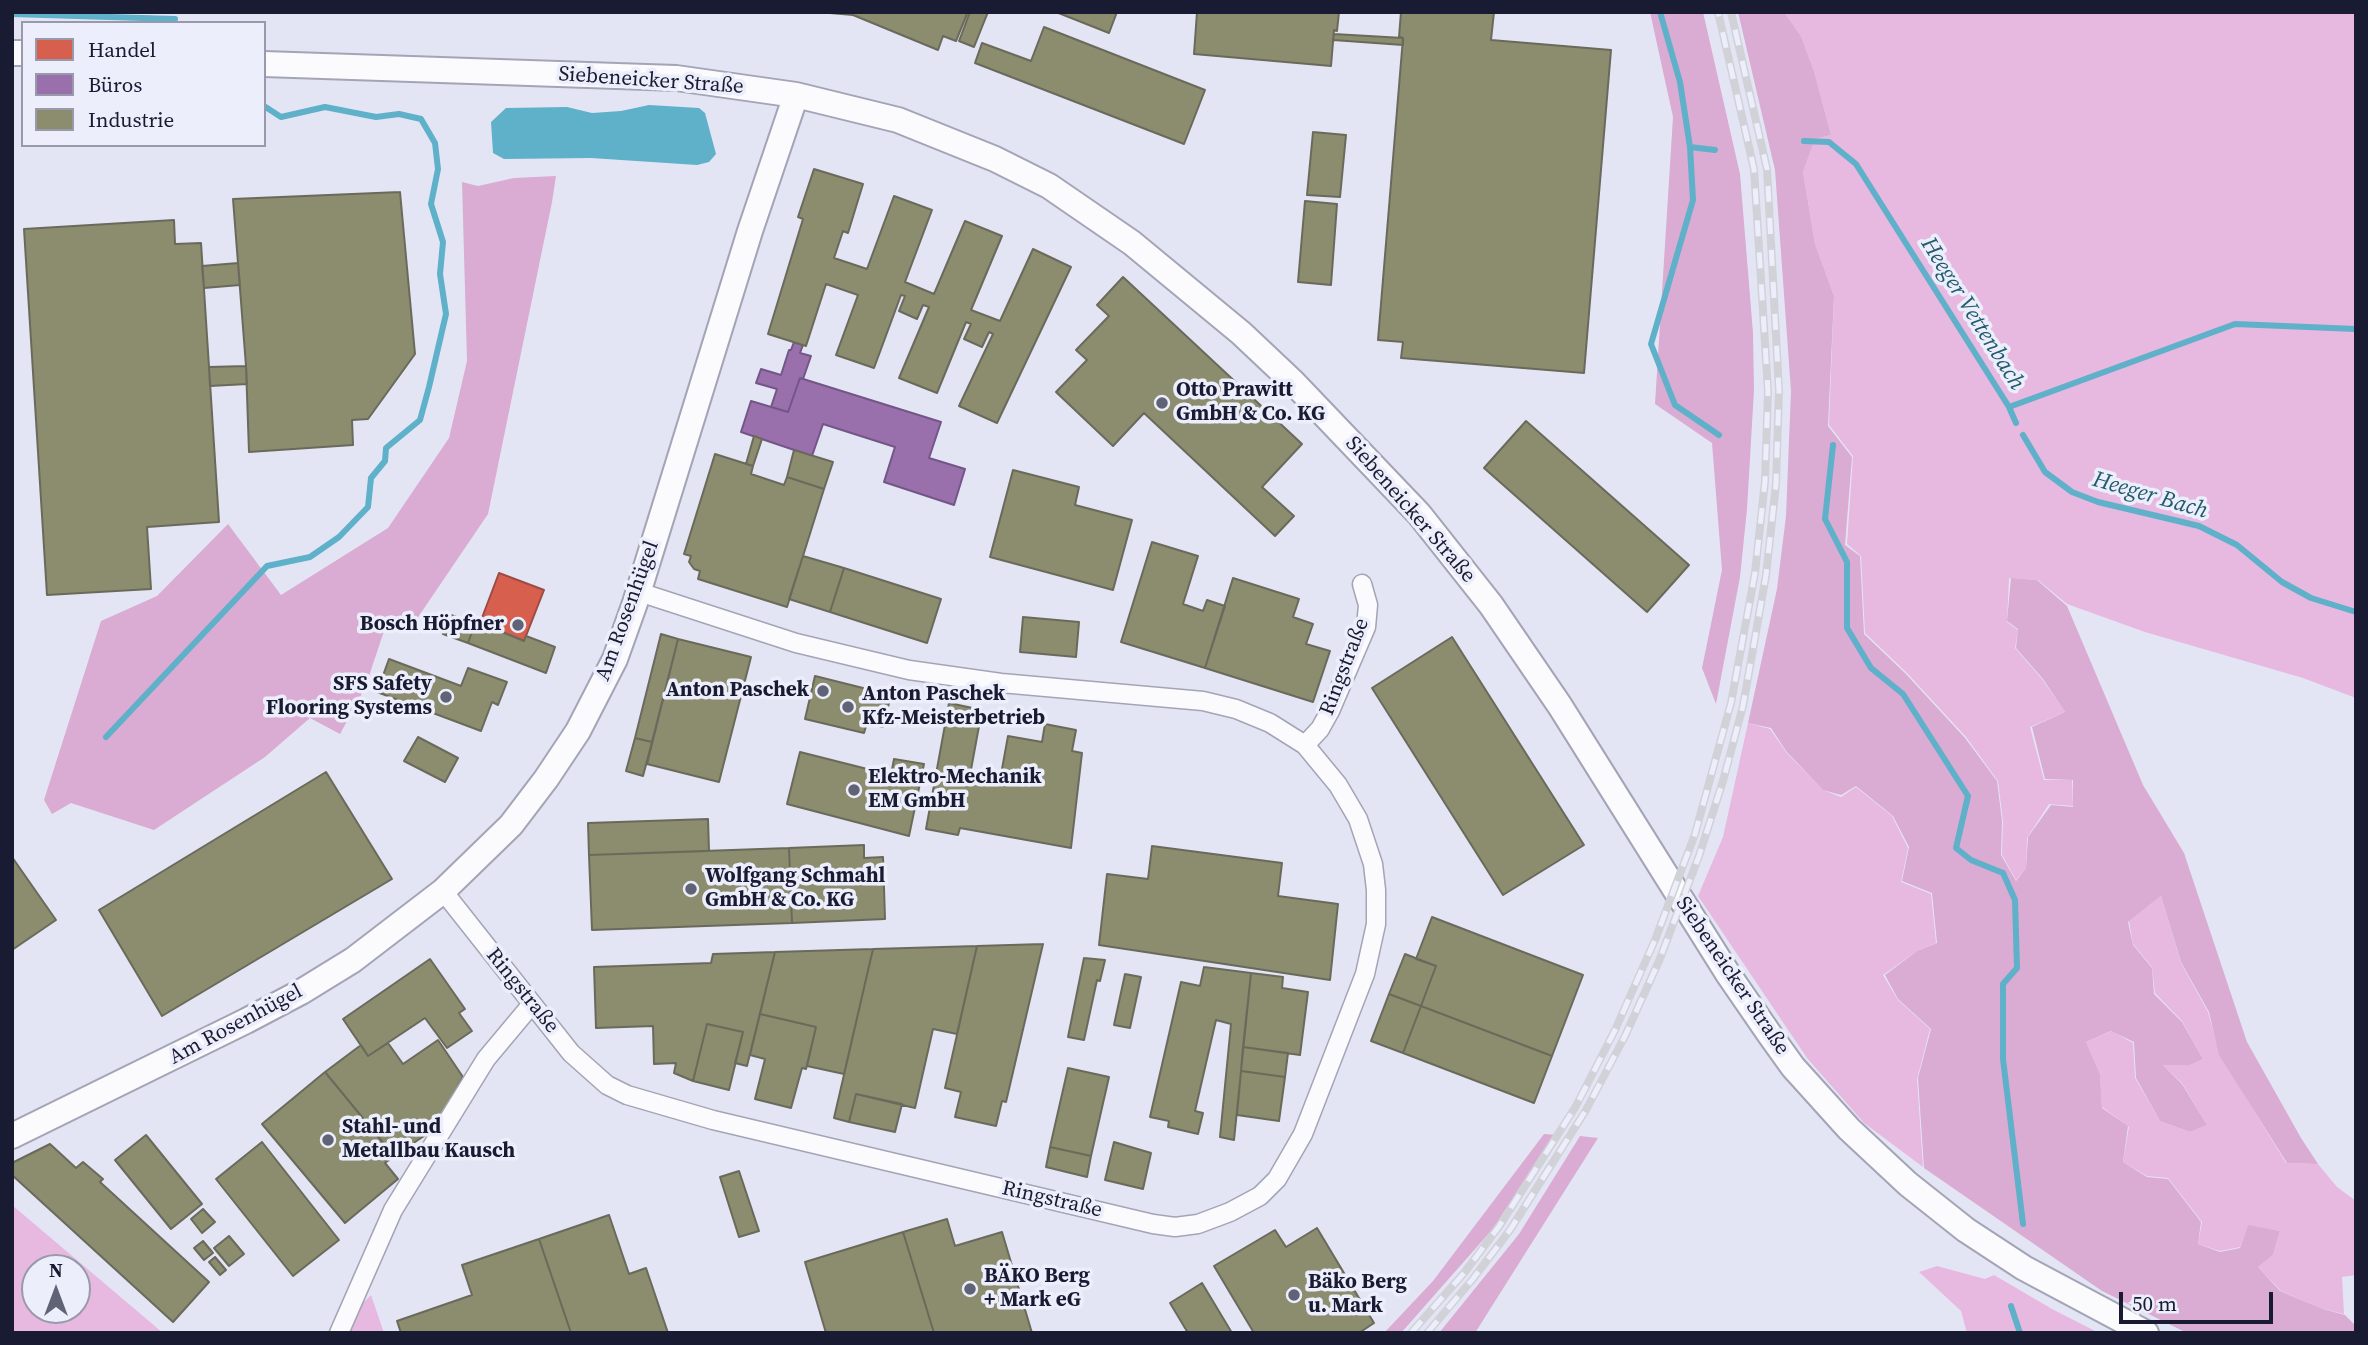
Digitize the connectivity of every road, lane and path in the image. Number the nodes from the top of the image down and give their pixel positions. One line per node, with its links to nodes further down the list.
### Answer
1 (266, 64): 2 (main road, Siebeneicker Straße)
2 (796, 95): 4 (main road, Am Rosenhügel); 10 (main road, Siebeneicker Straße)
3 (1362, 584): 5 (street, Ringstraße)
4 (639, 592): 5 (street, Ringstraße); 6 (main road, Am Rosenhügel)
5 (1305, 745): 7 (street, Ringstraße)
6 (443, 891): 7 (street, Ringstraße); 8 (main road, Am Rosenhügel)
7 (532, 1004): 9 (street)
8 (12, 1136)
9 (339, 1333)
10 (2146, 1333)

